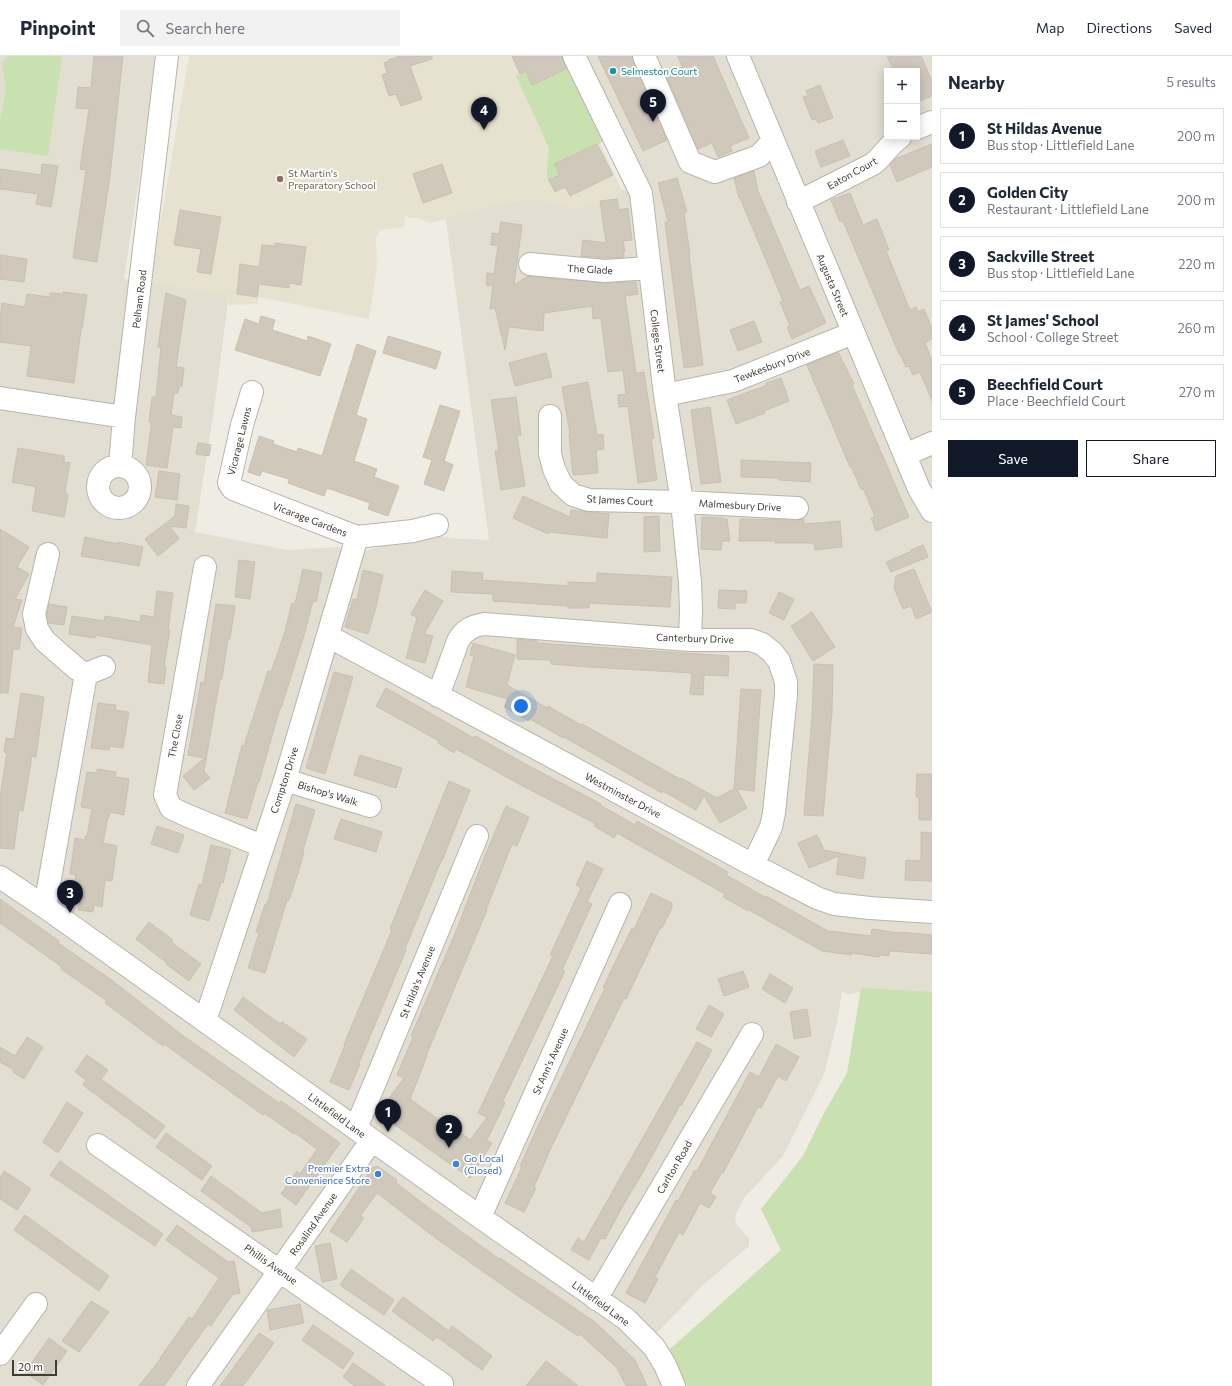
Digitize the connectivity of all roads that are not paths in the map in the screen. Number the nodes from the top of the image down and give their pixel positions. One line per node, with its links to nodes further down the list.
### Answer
1 (167, 56): 17 (street, Pelham Road)
2 (574, 56): 11 (street, College Street)
3 (644, 56): 8 (street)
4 (738, 56): 8 (street, Augusta Street)
5 (932, 122): 6 (street)
6 (920, 127)
7 (896, 140): 9 (street, Eaton Court)
8 (774, 141): 9 (street, Augusta Street)
9 (798, 202): 12 (street, Augusta Street)
10 (530, 264): 11 (street, The Glade)
11 (649, 268): 14 (street, College Street)
12 (853, 333): 14 (street, Tewkesbury Drive); 19 (street, Augusta Street)
13 (252, 392): 21 (street, Vicarage Lawns)
14 (665, 395): 22 (street, College Street)
15 (0, 398): 17 (street)
16 (550, 416): 22 (street, St James Court)
17 (124, 417): 20 (street, Pelham Road)
18 (932, 443): 19 (street)
19 (905, 455): 24 (street, Augusta Street)
20 (120, 466)
21 (232, 489): 26 (street, Vicarage Gardens)
22 (682, 502): 23 (street, Malmesbury Drive); 30 (street, College Street)
23 (797, 508)
24 (932, 511)
25 (437, 525): 26 (street, Vicarage Gardens)
26 (357, 537): 29 (street, Compton Drive)
27 (48, 554): 39 (street)
28 (205, 567): 35 (street, The Close)
29 (328, 636): 31 (street, Westminster Drive); 32 (street, Compton Drive)
30 (690, 640): 31 (street, Canterbury Drive); 36 (street, Canterbury Drive)
31 (438, 696): 36 (street, Westminster Drive)
32 (285, 780): 33 (street, Bishop's Walk); 35 (street, Compton Drive)
33 (370, 806)
34 (477, 836): 43 (street, St Hilda's Avenue)
35 (262, 846): 41 (street, Compton Drive)
36 (753, 865): 40 (street, Westminster Drive)
37 (0, 877): 39 (street, Littlefield Lane)
38 (620, 904): 45 (street, St Ann's Avenue)
39 (45, 907): 41 (street, Littlefield Lane)
40 (932, 912)
41 (205, 1021): 43 (street, Littlefield Lane)
42 (752, 1034): 47 (street, Carlton Road)
43 (364, 1134): 45 (street, Littlefield Lane); 46 (street, Rosalind Avenue)
44 (98, 1145): 46 (street, Phillis Avenue)
45 (480, 1217): 47 (street, Littlefield Lane)
46 (280, 1270): 50 (street, Phillis Avenue); 51 (street, Rosalind Avenue)
47 (596, 1299): 52 (street, Littlefield Lane)
48 (36, 1304): 49 (street)
49 (0, 1354)
50 (442, 1384)
51 (198, 1386)
52 (674, 1386)

